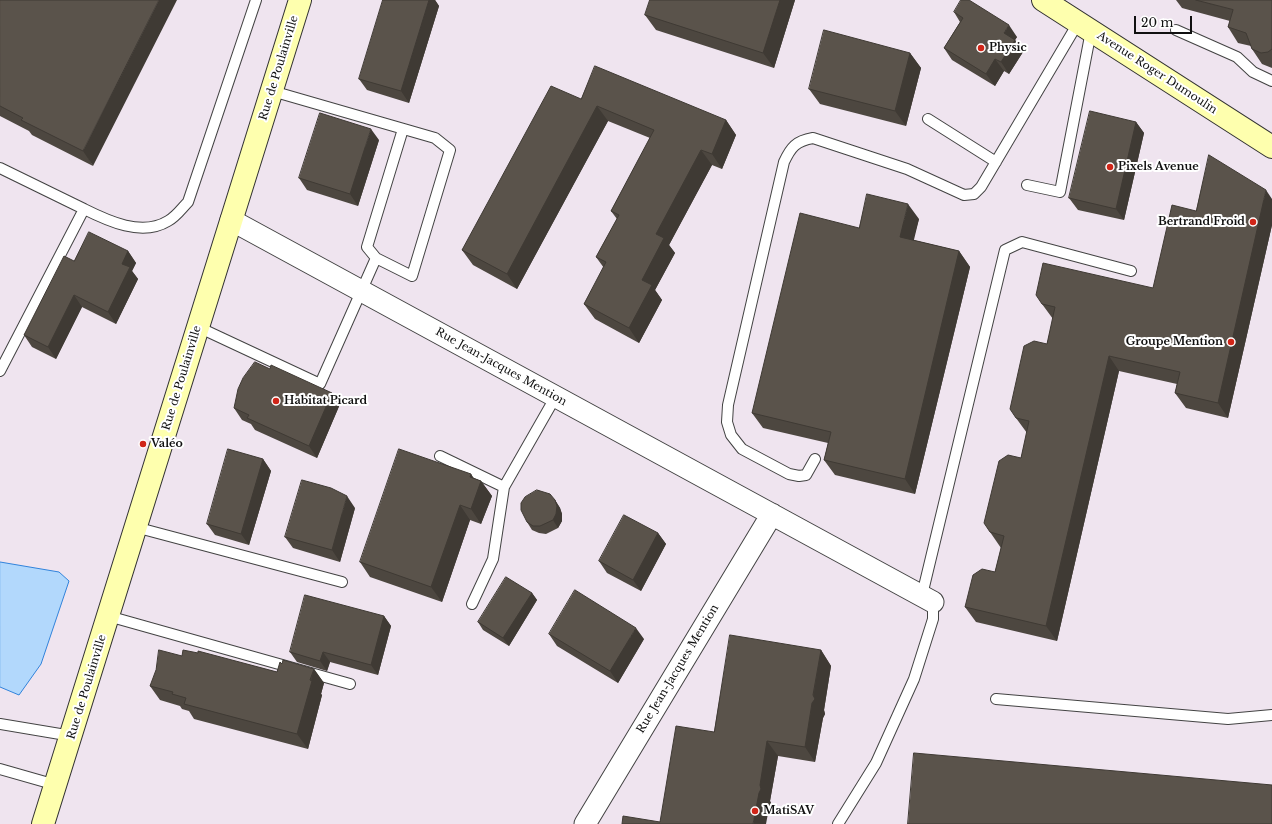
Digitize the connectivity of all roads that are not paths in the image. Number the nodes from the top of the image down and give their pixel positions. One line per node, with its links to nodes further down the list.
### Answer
1 (256, 0): 14 (lane)
2 (300, 0): 7 (street, Rue de Poulainville)
3 (1043, 0): 4 (street, Avenue Roger Dumoulin)
4 (1085, 27): 10 (street, Avenue Roger Dumoulin); 11 (lane); 13 (lane)
5 (1176, 30): 6 (lane)
6 (1272, 82)
7 (272, 91): 9 (lane); 15 (street, Rue de Poulainville)
8 (928, 120): 11 (lane)
9 (403, 129): 16 (lane); 16 (lane)
10 (1272, 147)
11 (996, 162): 23 (lane)
12 (0, 168): 14 (lane)
13 (1027, 185)
14 (84, 209): 20 (lane)
15 (231, 220): 18 (street, Rue Jean-Jacques Mention); 19 (street, Rue de Poulainville)
16 (376, 258): 18 (lane)
17 (1131, 271): 28 (lane)
18 (362, 291): 19 (lane); 21 (street, Rue Jean-Jacques Mention)
19 (198, 327): 26 (street, Rue de Poulainville)
20 (0, 371)
21 (556, 396): 24 (lane); 25 (street, Rue Jean-Jacques Mention)
22 (440, 456): 24 (lane)
23 (815, 458)
24 (504, 486): 29 (lane)
25 (772, 514): 28 (street, Rue Jean-Jacques Mention); 39 (street, Rue Jean-Jacques Mention)
26 (135, 527): 27 (lane); 30 (street, Rue de Poulainville)
27 (342, 582)
28 (928, 598): 40 (lane)
29 (472, 604)
30 (108, 616): 31 (lane); 35 (street, Rue de Poulainville)
31 (350, 684)
32 (996, 699): 33 (lane)
33 (1272, 715)
34 (0, 724): 35 (lane)
35 (72, 736): 37 (street, Rue de Poulainville)
36 (0, 770): 37 (lane)
37 (56, 785): 38 (street, Rue de Poulainville)
38 (43, 824)
39 (585, 824)
40 (838, 824)

